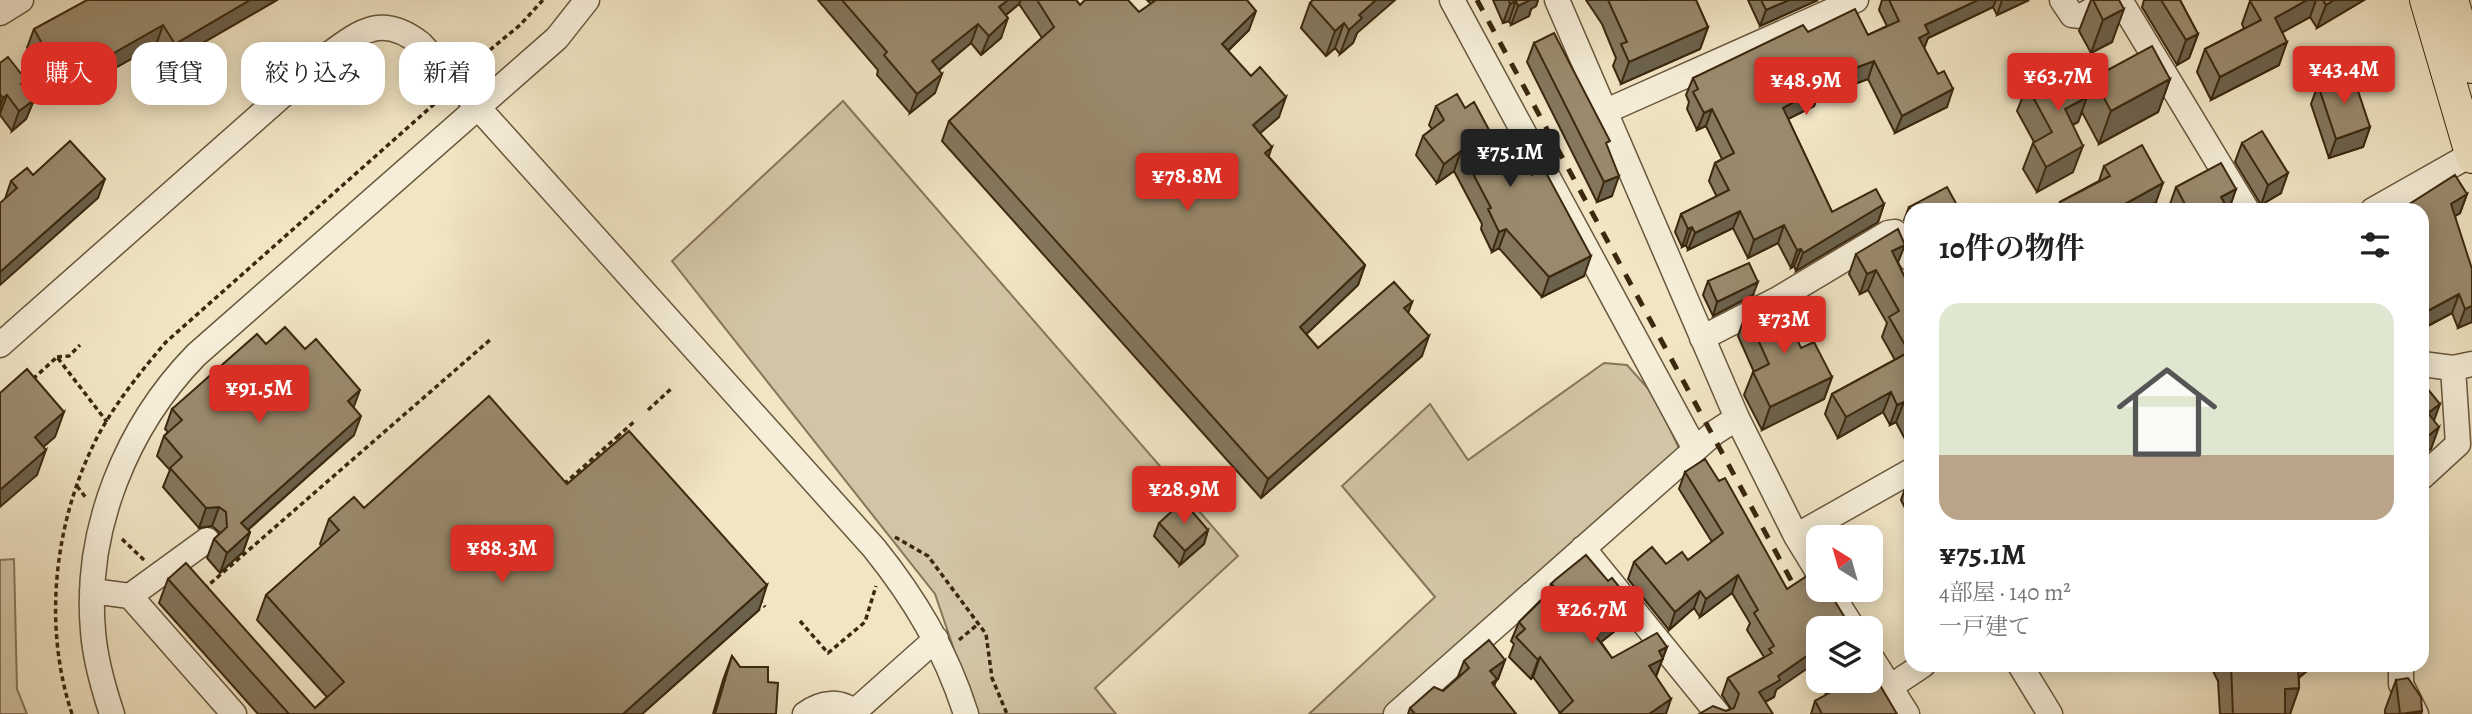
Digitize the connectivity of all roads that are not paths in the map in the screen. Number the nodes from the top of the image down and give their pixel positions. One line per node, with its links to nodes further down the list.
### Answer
1 (21, 0): 11 (street)
2 (587, 0): 13 (street)
3 (1452, 0): 24 (street)
4 (1557, 0): 14 (street)
5 (1856, 0): 14 (street)
6 (2062, 0): 7 (street)
7 (2111, 0)
8 (2120, 0): 16 (street)
9 (2426, 0): 15 (main road)
10 (2452, 0): 12 (main road)
11 (0, 13)
12 (2472, 65)
13 (477, 107): 20 (street); 31 (street); 33 (street)
14 (1604, 112): 19 (street)
15 (2472, 155): 17 (street)
16 (2243, 203)
17 (2386, 203)
18 (1904, 243): 19 (street)
19 (1702, 338): 23 (street)
20 (0, 345)
21 (2429, 364): 22 (street)
22 (2462, 366): 25 (street)
23 (1737, 418): 24 (street); 27 (street)
24 (1695, 449): 29 (street)
25 (2429, 471)
26 (1904, 475): 27 (street)
27 (1796, 536): 30 (street)
28 (207, 540): 32 (street)
29 (1583, 548): 44 (street); 45 (street)
30 (1806, 552)
31 (92, 591): 32 (street); 40 (street)
32 (130, 596): 41 (street)
33 (947, 640): 39 (street); 43 (street)
34 (1912, 672): 38 (street)
35 (2025, 672): 47 (street)
36 (2401, 672): 48 (street)
37 (1883, 677): 38 (street)
38 (1889, 687): 46 (street)
39 (855, 713): 42 (street)
40 (112, 714)
41 (234, 714)
42 (805, 714)
43 (966, 714)
44 (1396, 714)
45 (1718, 714)
46 (1907, 714)
47 (2050, 714)
48 (2416, 714)

